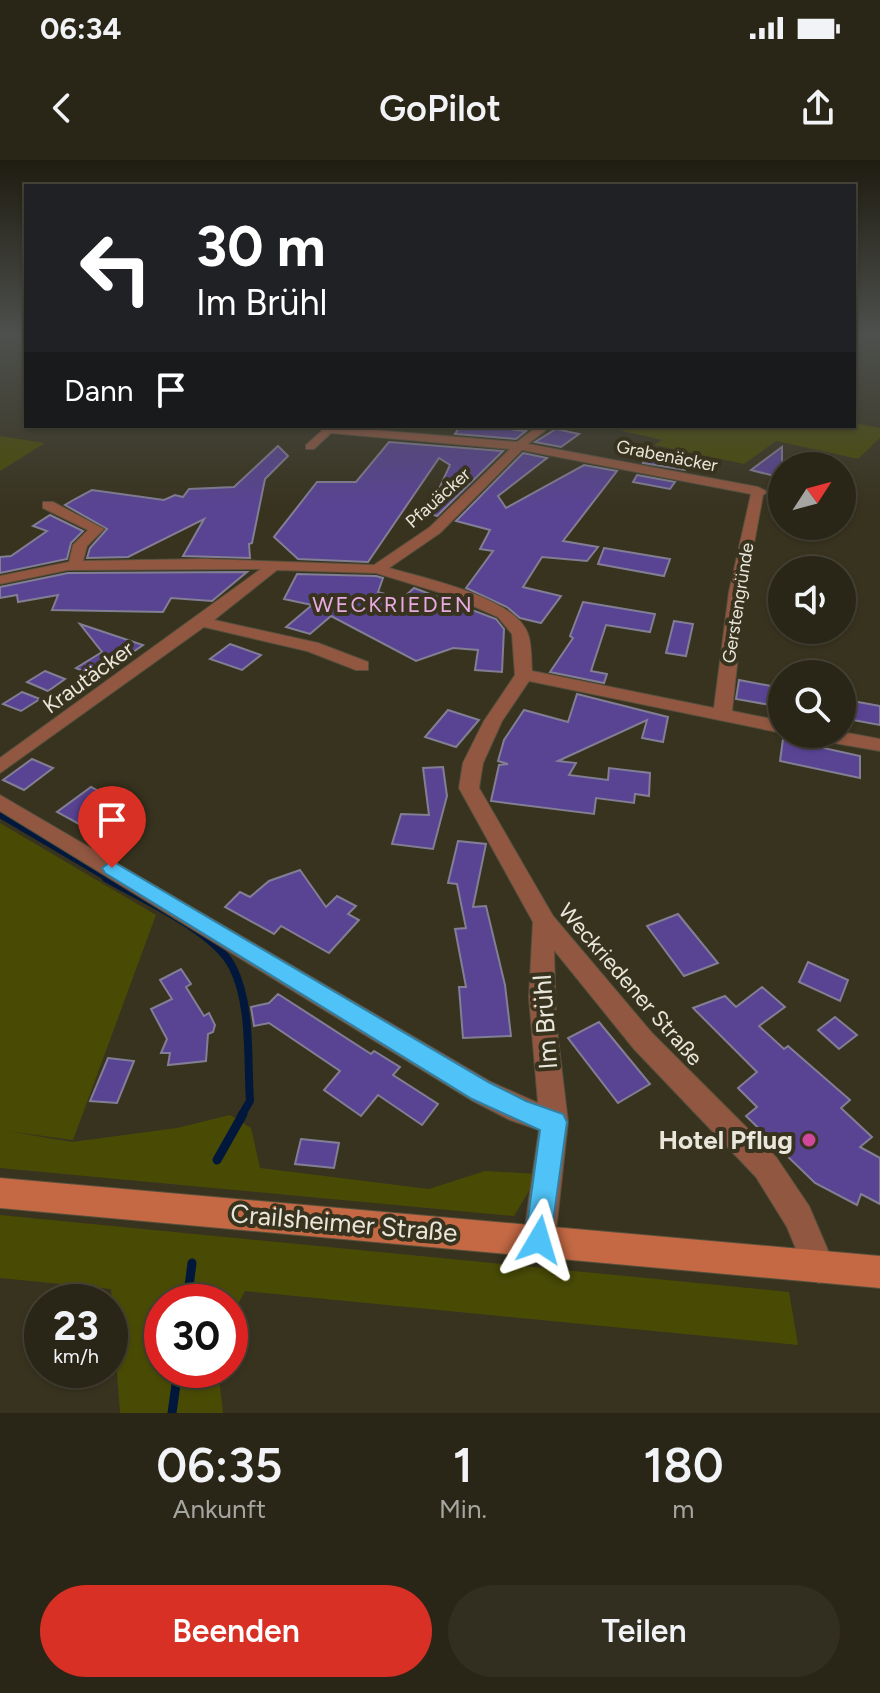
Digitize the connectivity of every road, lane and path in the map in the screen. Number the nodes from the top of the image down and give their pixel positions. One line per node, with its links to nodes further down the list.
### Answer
1 (542, 428): 2 (street, Pfauäcker)
2 (519, 446): 3 (street, Pfauäcker); 4 (street, Grabenäcker); 8 (street, Pfauäcker)
3 (310, 447)
4 (760, 491): 13 (street, Gerstengründe)
5 (48, 505): 6 (street)
6 (75, 566): 7 (street); 9 (street)
7 (271, 568): 8 (street); 10 (street, Krautäcker)
8 (377, 569): 12 (street)
9 (0, 580)
10 (202, 622): 11 (street); 17 (street, Krautäcker)
11 (362, 666)
12 (524, 675): 13 (street); 19 (street, Weckriedener Straße)
13 (722, 715): 14 (street)
14 (768, 724)
15 (856, 741): 16 (street)
16 (880, 745)
17 (0, 767)
18 (0, 802): 20 (street)
19 (545, 922): 20 (street, Im Brühl); 23 (street, Weckriedener Straße)
20 (554, 1122): 22 (street, Im Brühl)
21 (0, 1193): 22 (main road, Crailsheimer Straße)
22 (539, 1240): 23 (main road, Crailsheimer Straße)
23 (819, 1267): 24 (main road, Crailsheimer Straße)
24 (880, 1272)

